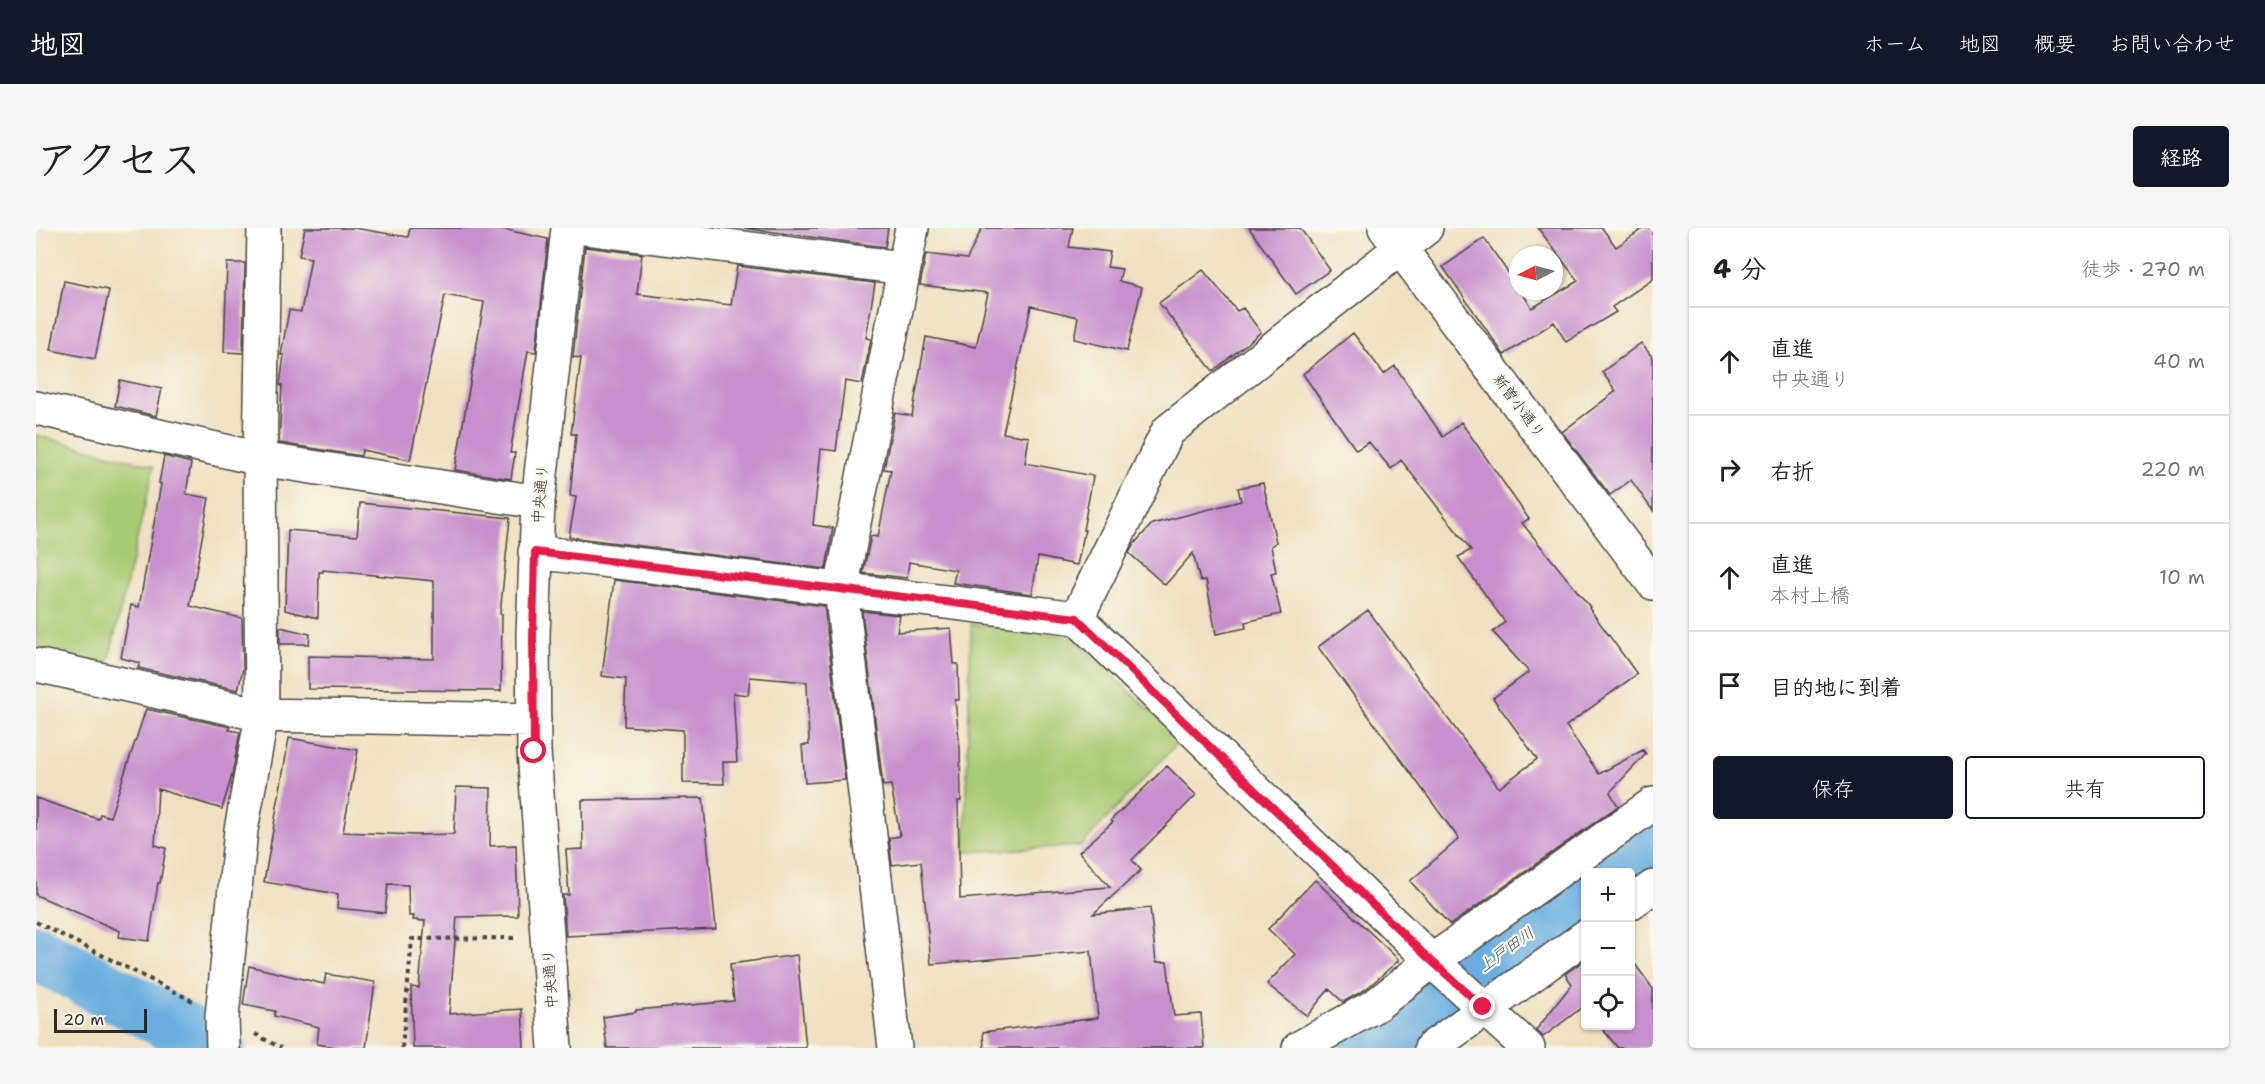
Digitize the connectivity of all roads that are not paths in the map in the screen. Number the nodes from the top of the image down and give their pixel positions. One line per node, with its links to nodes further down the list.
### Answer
1 (264, 228): 9 (street)
2 (568, 228): 10 (street, 中央通り)
3 (584, 228): 7 (street)
4 (912, 228): 7 (street)
5 (1426, 228): 6 (street)
6 (1393, 238): 12 (street, 新曽小通り); 14 (street)
7 (904, 268): 13 (street)
8 (36, 408): 9 (street)
9 (260, 459): 10 (street); 16 (street)
10 (538, 502): 11 (street, 中央通り)
11 (535, 552): 13 (street); 17 (street, 中央通り)
12 (1653, 583)
13 (841, 589): 14 (street); 26 (street)
14 (1077, 618): 22 (street)
15 (36, 665): 16 (street)
16 (262, 715): 17 (street); 24 (street)
17 (534, 720): 25 (street, 中央通り)
18 (1653, 804): 22 (street)
19 (1653, 887): 20 (street)
20 (1635, 900)
21 (1581, 939): 23 (street)
22 (1433, 962): 23 (street); 27 (street)
23 (1483, 1008): 28 (street); 29 (street)
24 (223, 1031)
25 (555, 1048)
26 (895, 1048)
27 (1299, 1048)
28 (1431, 1048)
29 (1528, 1048)

